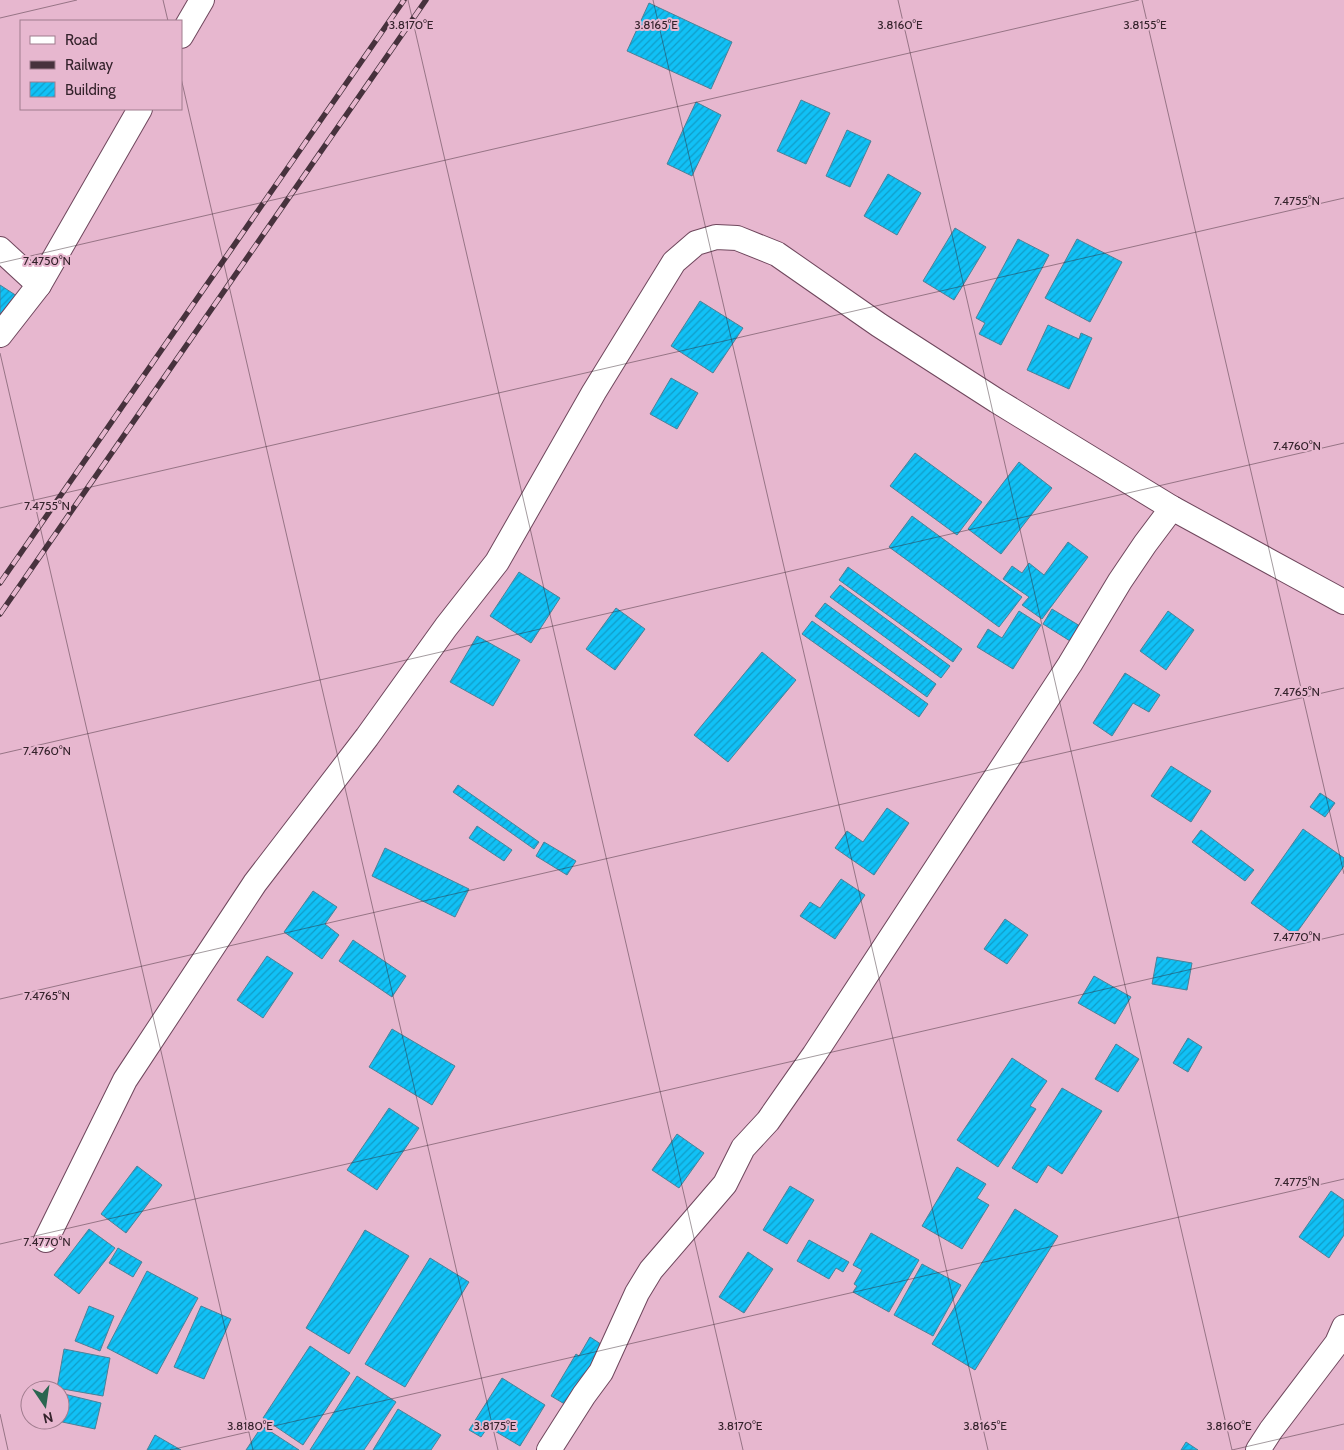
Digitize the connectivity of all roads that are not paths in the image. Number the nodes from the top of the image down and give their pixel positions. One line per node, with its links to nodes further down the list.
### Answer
1 (202, 0): 2 (street)
2 (182, 34)
3 (139, 110): 5 (street)
4 (0, 249): 5 (street)
5 (39, 285): 6 (street)
6 (0, 335)
7 (1172, 508): 8 (street); 9 (street); 11 (street)
8 (1344, 602)
9 (46, 1240)
10 (1342, 1339): 12 (street)
11 (549, 1450)
12 (1258, 1450)

